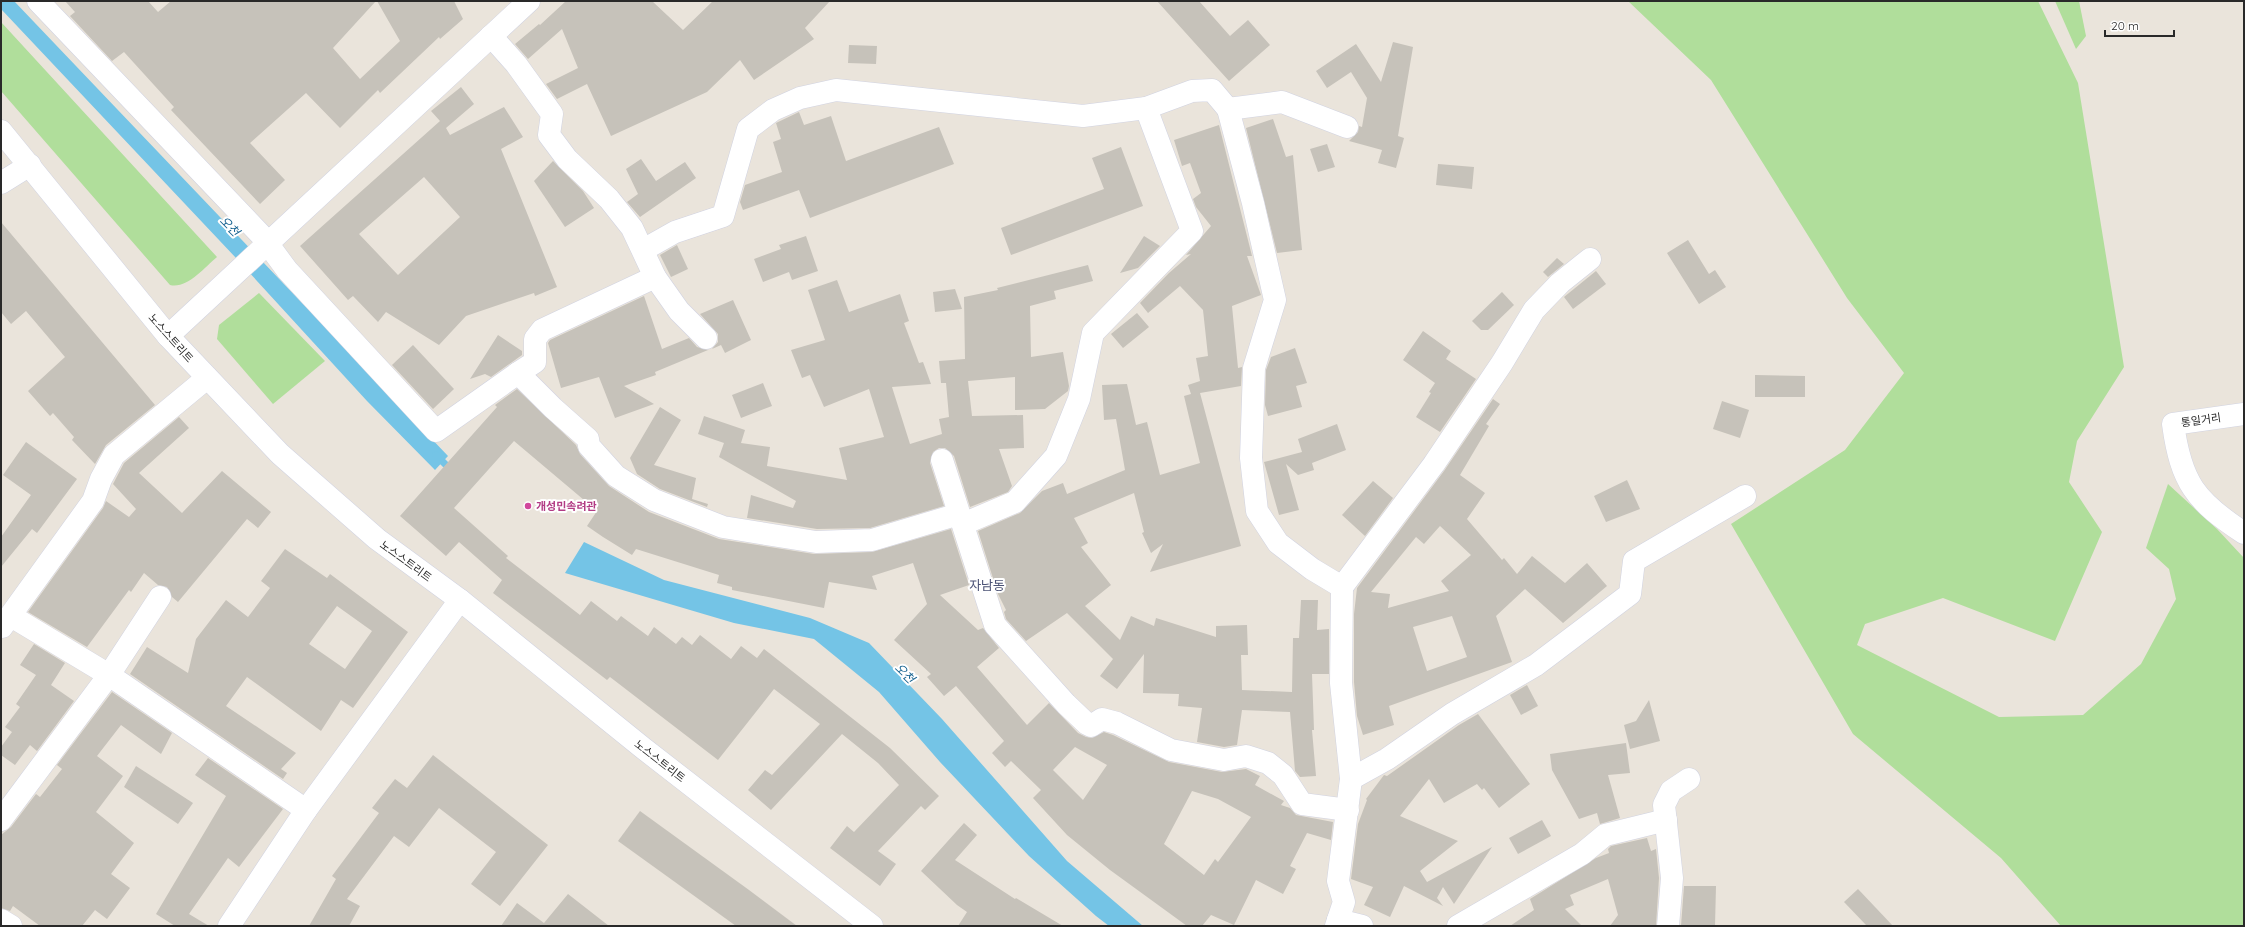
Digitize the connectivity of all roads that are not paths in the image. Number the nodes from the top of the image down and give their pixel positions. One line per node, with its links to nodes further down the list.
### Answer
1 (38, 1): 10 (street)
2 (529, 1): 3 (street)
3 (491, 36): 10 (street); 11 (street)
4 (1146, 108): 5 (street); 11 (street); 21 (street)
5 (1228, 109): 6 (street); 23 (street)
6 (1347, 127)
7 (1, 131): 8 (street, 노스스트리트)
8 (30, 165): 9 (street); 14 (street, 노스스트리트)
9 (1, 183)
10 (266, 246): 14 (street); 16 (street)
11 (643, 250): 13 (street)
12 (1590, 260): 23 (street)
13 (655, 277): 15 (street); 16 (street)
14 (168, 336): 17 (street, 노스스트리트)
15 (706, 338)
16 (518, 372): 21 (street)
17 (207, 378): 25 (street, 노스스트리트); 26 (street)
18 (2244, 414): 22 (street, 통일거리)
19 (942, 460): 21 (street)
20 (1745, 496): 28 (street)
21 (961, 519): 31 (street)
22 (2244, 533)
23 (1342, 587): 28 (street)
24 (160, 597): 27 (street)
25 (460, 600): 30 (street); 38 (street, 노스스트리트)
26 (6, 622): 27 (street)
27 (109, 675): 30 (street); 32 (street)
28 (1351, 779): 31 (street)
29 (1689, 779): 33 (street)
30 (306, 810): 37 (street)
31 (1348, 810): 35 (street)
32 (1, 820)
33 (1666, 820): 40 (street); 41 (street)
34 (1, 920): 36 (street)
35 (1337, 923): 39 (street)
36 (11, 926)
37 (229, 926)
38 (872, 926)
39 (1362, 926)
40 (1458, 926)
41 (1668, 926)

